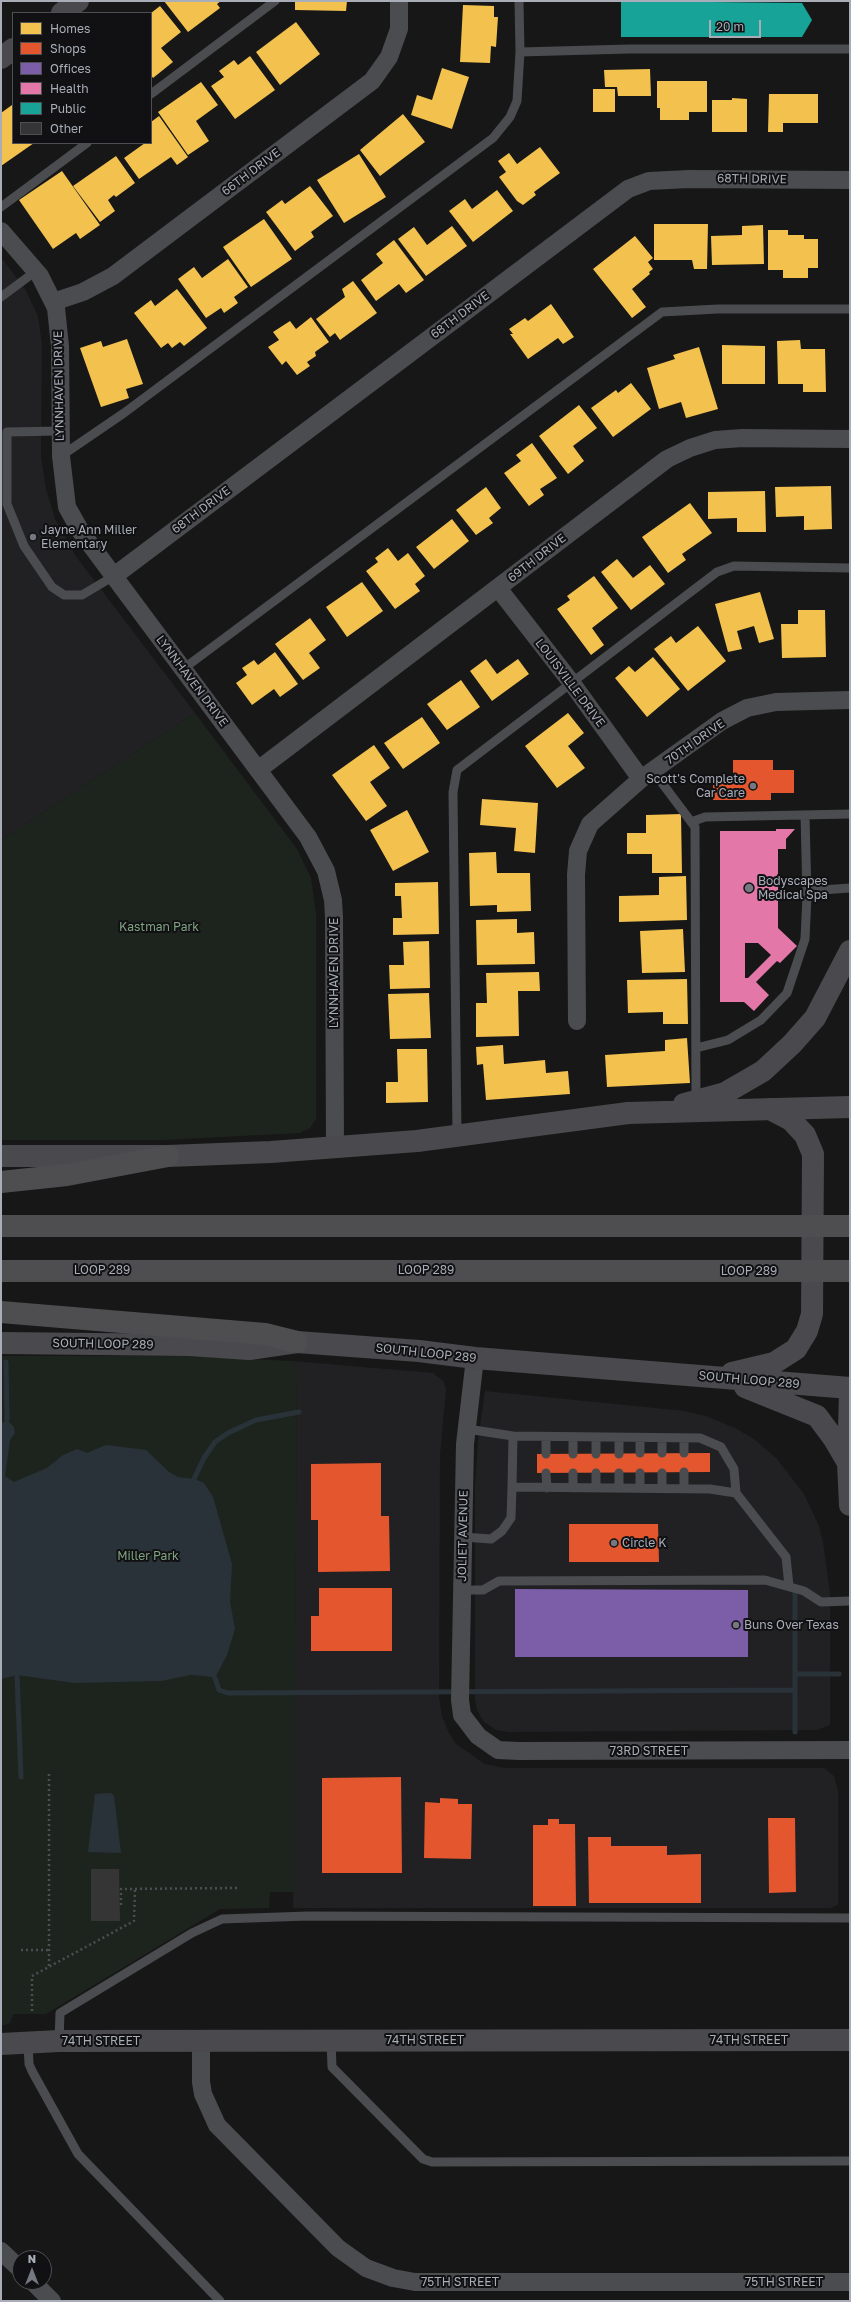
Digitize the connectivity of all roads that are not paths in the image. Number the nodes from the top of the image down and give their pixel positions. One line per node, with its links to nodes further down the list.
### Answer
1 (275, 1): 8 (lane)
2 (399, 1): 15 (street, 66TH DRIVE)
3 (520, 1): 6 (lane)
4 (850, 49): 6 (lane)
5 (12, 50): 7 (main road)
6 (520, 52): 20 (lane)
7 (1, 58)
8 (152, 93)
9 (85, 144): 11 (lane)
10 (850, 180): 22 (street, 68TH DRIVE)
11 (1, 207)
12 (1, 231): 13 (street, LYNNHAVEN DRIVE)
13 (36, 271): 14 (lane); 15 (street, LYNNHAVEN DRIVE)
14 (1, 297)
15 (53, 302): 18 (street, LYNNHAVEN DRIVE)
16 (850, 309): 24 (lane)
17 (4, 429): 18 (lane); 22 (lane)
18 (60, 431): 20 (street, LYNNHAVEN DRIVE)
19 (850, 439): 23 (street, 69TH DRIVE)
20 (61, 456): 22 (street, LYNNHAVEN DRIVE)
21 (850, 568): 25 (lane)
22 (114, 576): 24 (street, LYNNHAVEN DRIVE)
23 (498, 588): 25 (street, LOUISVILLE DRIVE); 27 (street, 69TH DRIVE)
24 (183, 670): 27 (street, LYNNHAVEN DRIVE)
25 (571, 682): 28 (street, LOUISVILLE DRIVE); 41 (lane)
26 (850, 700): 28 (street, 70TH DRIVE)
27 (258, 770): 42 (street, LYNNHAVEN DRIVE)
28 (647, 775): 31 (lane); 35 (street, 70TH DRIVE)
29 (850, 814): 30 (lane)
30 (805, 815): 31 (lane); 33 (lane)
31 (691, 822): 36 (lane)
32 (850, 888): 33 (lane)
33 (807, 891): 36 (lane)
34 (850, 951): 37 (main road)
35 (577, 1021)
36 (696, 1048): 37 (lane)
37 (696, 1101): 40 (main road)
38 (850, 1107): 39 (main road)
39 (770, 1109): 40 (main road); 54 (main road)
40 (628, 1113): 41 (main road)
41 (457, 1135): 42 (main road)
42 (335, 1148): 44 (main road)
43 (1, 1156): 44 (main road)
44 (168, 1156): 45 (highway)
45 (1, 1182)
46 (1, 1226): 47 (highway, bridge)
47 (850, 1226)
48 (1, 1270): 49 (highway, LOOP 289, bridge)
49 (850, 1271)
50 (1, 1312): 51 (highway)
51 (297, 1342): 52 (main road, SOUTH LOOP 289); 53 (main road, SOUTH LOOP 289)
52 (1, 1343)
53 (475, 1358): 54 (main road, SOUTH LOOP 289); 57 (street, JOLIET AVENUE)
54 (715, 1377): 55 (main road, SOUTH LOOP 289); 73 (main road)
55 (850, 1388)
56 (850, 1394): 73 (main road)
57 (467, 1429): 58 (lane); 91 (street, JOLIET AVENUE)
58 (512, 1436): 59 (lane); 81 (lane)
59 (546, 1437): 60 (lane); 67 (lane)
60 (573, 1437): 61 (lane); 68 (lane)
61 (596, 1437): 62 (lane); 69 (lane)
62 (619, 1438): 63 (lane); 70 (lane)
63 (640, 1438): 64 (lane); 71 (lane)
64 (662, 1438): 65 (lane); 72 (lane)
65 (684, 1439): 66 (lane); 89 (lane)
66 (684, 1453)
67 (546, 1454)
68 (573, 1454)
69 (596, 1454)
70 (618, 1454)
71 (640, 1454)
72 (662, 1454)
73 (848, 1463): 90 (main road)
74 (684, 1472): 88 (lane)
75 (573, 1473): 83 (lane)
76 (596, 1473): 84 (lane)
77 (619, 1473): 85 (lane)
78 (640, 1473): 86 (lane)
79 (662, 1473): 87 (lane)
80 (546, 1474): 82 (lane)
81 (512, 1487): 82 (lane); 91 (lane)
82 (547, 1488): 83 (lane)
83 (573, 1488): 84 (lane)
84 (596, 1488): 85 (lane)
85 (619, 1488): 86 (lane)
86 (640, 1488): 87 (lane)
87 (662, 1488): 88 (lane)
88 (684, 1488): 89 (lane)
89 (736, 1493): 92 (lane)
90 (850, 1505)
91 (463, 1537): 93 (street, JOLIET AVENUE)
92 (789, 1586): 93 (lane); 94 (lane)
93 (462, 1590): 95 (street, JOLIET AVENUE)
94 (850, 1601)
95 (462, 1715): 96 (street, 73RD STREET)
96 (850, 1750)
97 (850, 1918): 102 (lane)
98 (201, 2040): 99 (main road, 74TH STREET); 102 (main road, 74TH STREET); 107 (street, 75TH STREET)
99 (331, 2040): 100 (main road, 74TH STREET); 104 (lane)
100 (850, 2040)
101 (28, 2041): 102 (main road, 74TH STREET); 103 (main road, 74TH STREET); 110 (lane)
102 (59, 2041)
103 (1, 2044)
104 (850, 2161)
105 (1, 2250): 106 (street)
106 (12, 2261)
107 (850, 2282)
108 (41, 2290): 109 (street)
109 (52, 2301)
110 (220, 2301)

